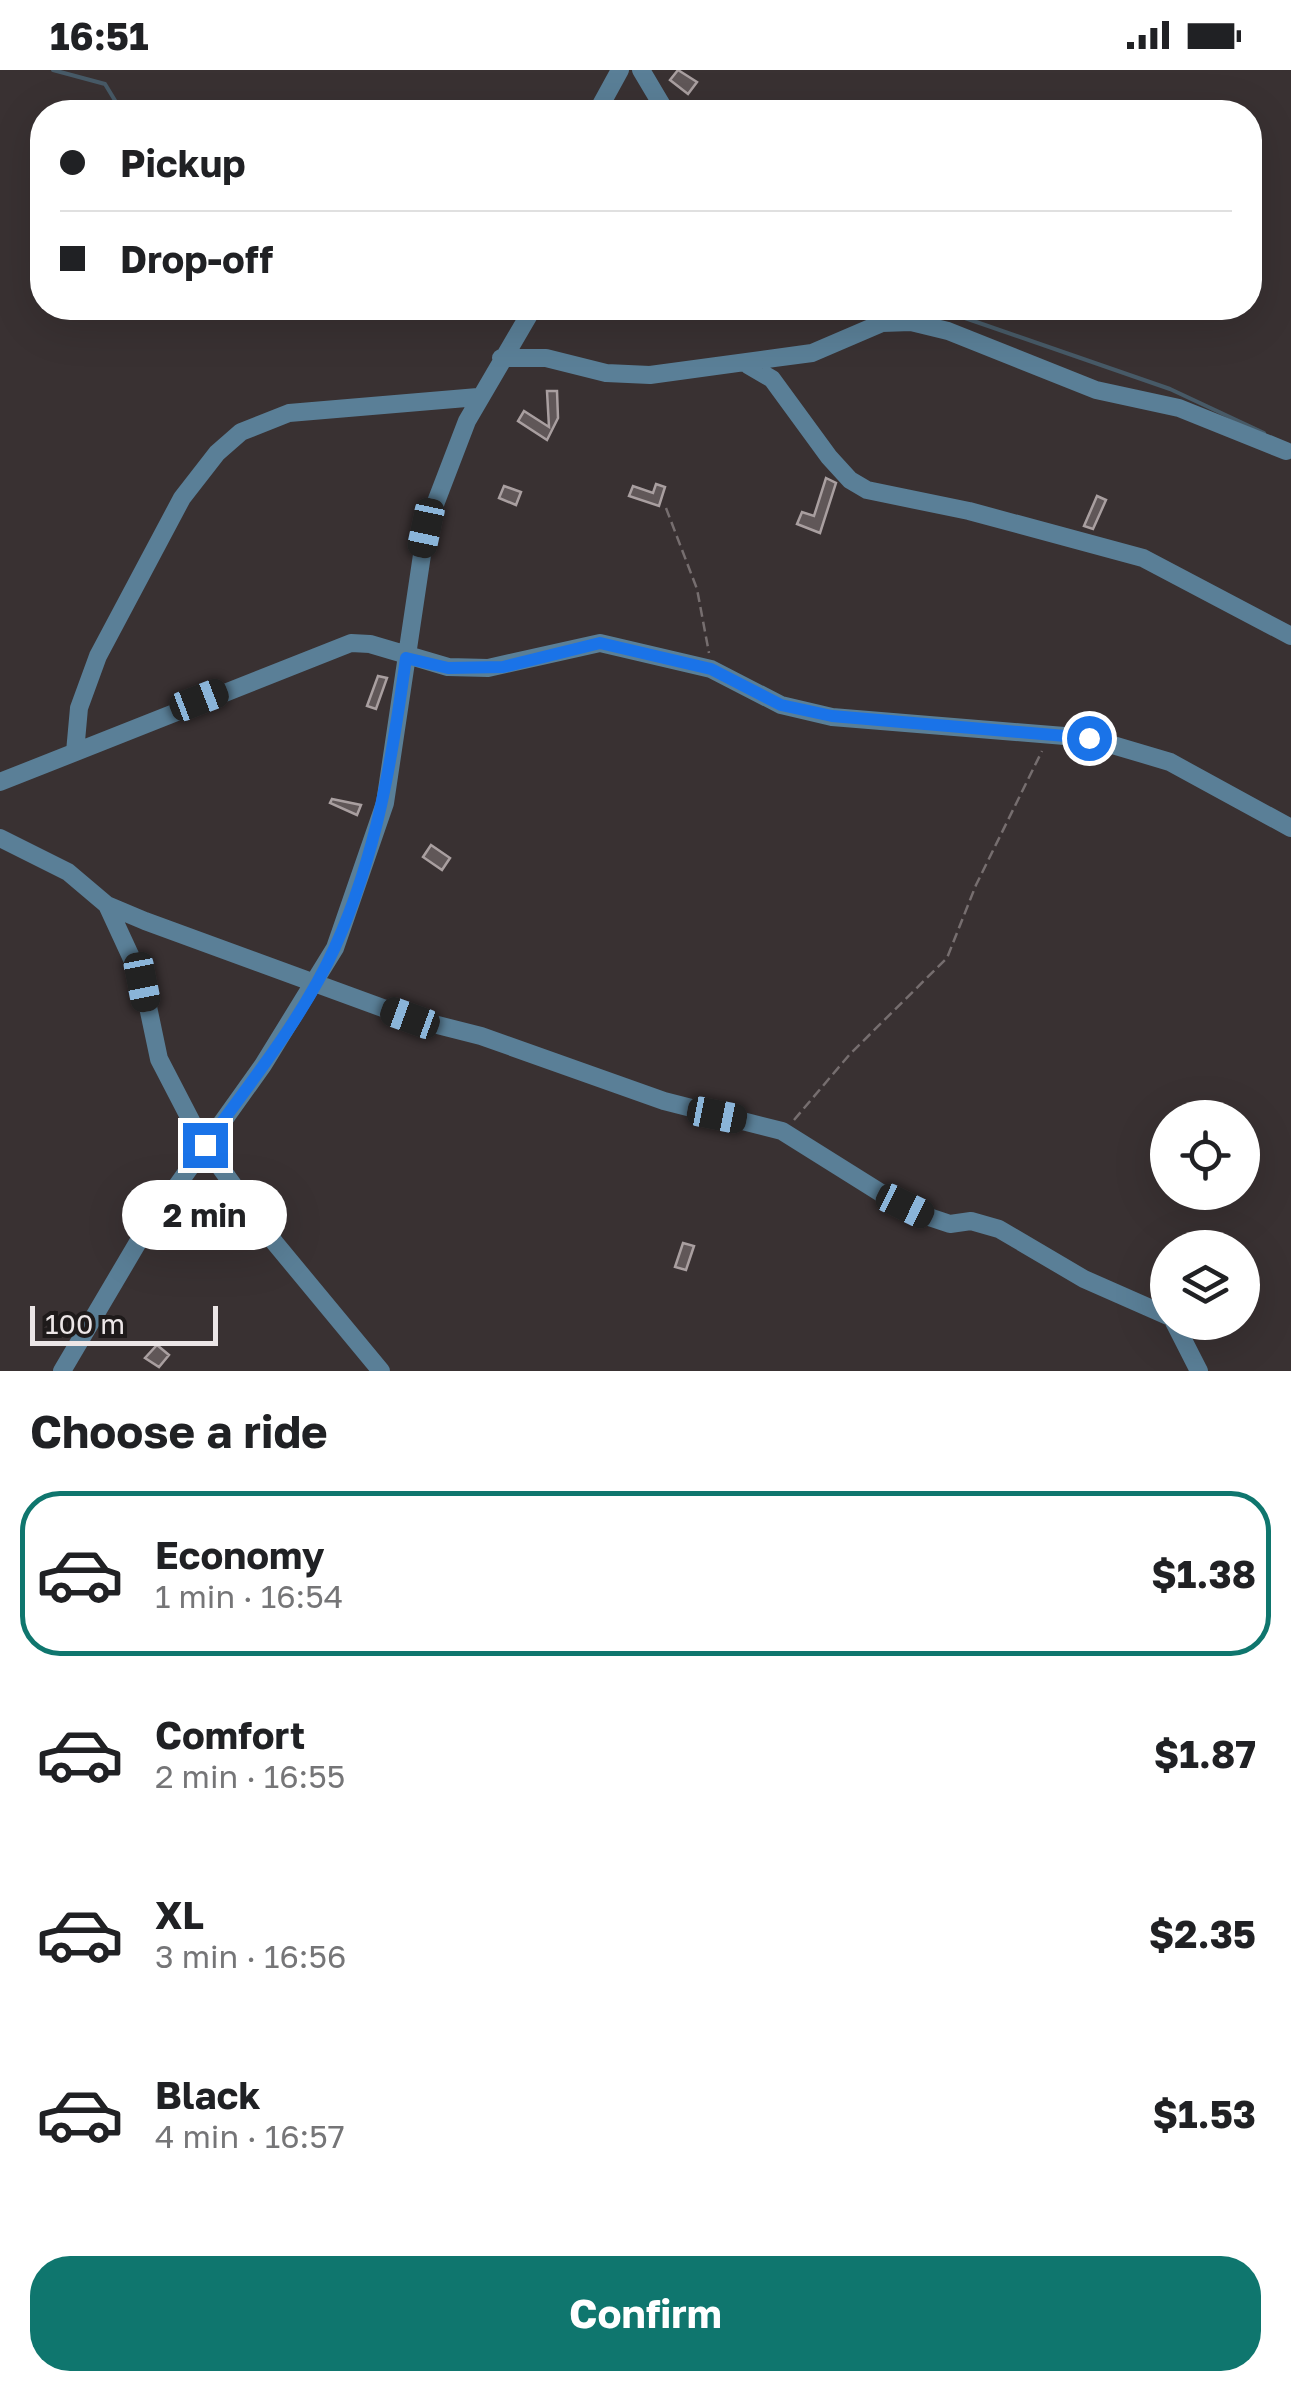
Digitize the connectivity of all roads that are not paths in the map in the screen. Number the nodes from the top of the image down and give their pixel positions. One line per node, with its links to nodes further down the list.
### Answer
1 (620, 70): 3 (street)
2 (640, 70): 4 (street)
3 (604, 100)
4 (659, 100)
5 (525, 320): 6 (street)
6 (500, 358): 7 (street); 8 (street)
7 (748, 365): 9 (street); 10 (street)
8 (478, 397): 11 (street); 12 (street)
9 (1286, 451)
10 (1291, 636)
11 (406, 658): 12 (street); 14 (street); 17 (street)
12 (74, 752): 13 (street)
13 (0, 782)
14 (1291, 828)
15 (0, 838): 16 (street)
16 (107, 905): 17 (street); 18 (street)
17 (316, 981): 18 (street); 19 (street)
18 (205, 1145): 21 (street); 22 (street)
19 (1150, 1308)
20 (1183, 1340): 23 (street)
21 (63, 1370)
22 (381, 1371)
23 (1199, 1371)

